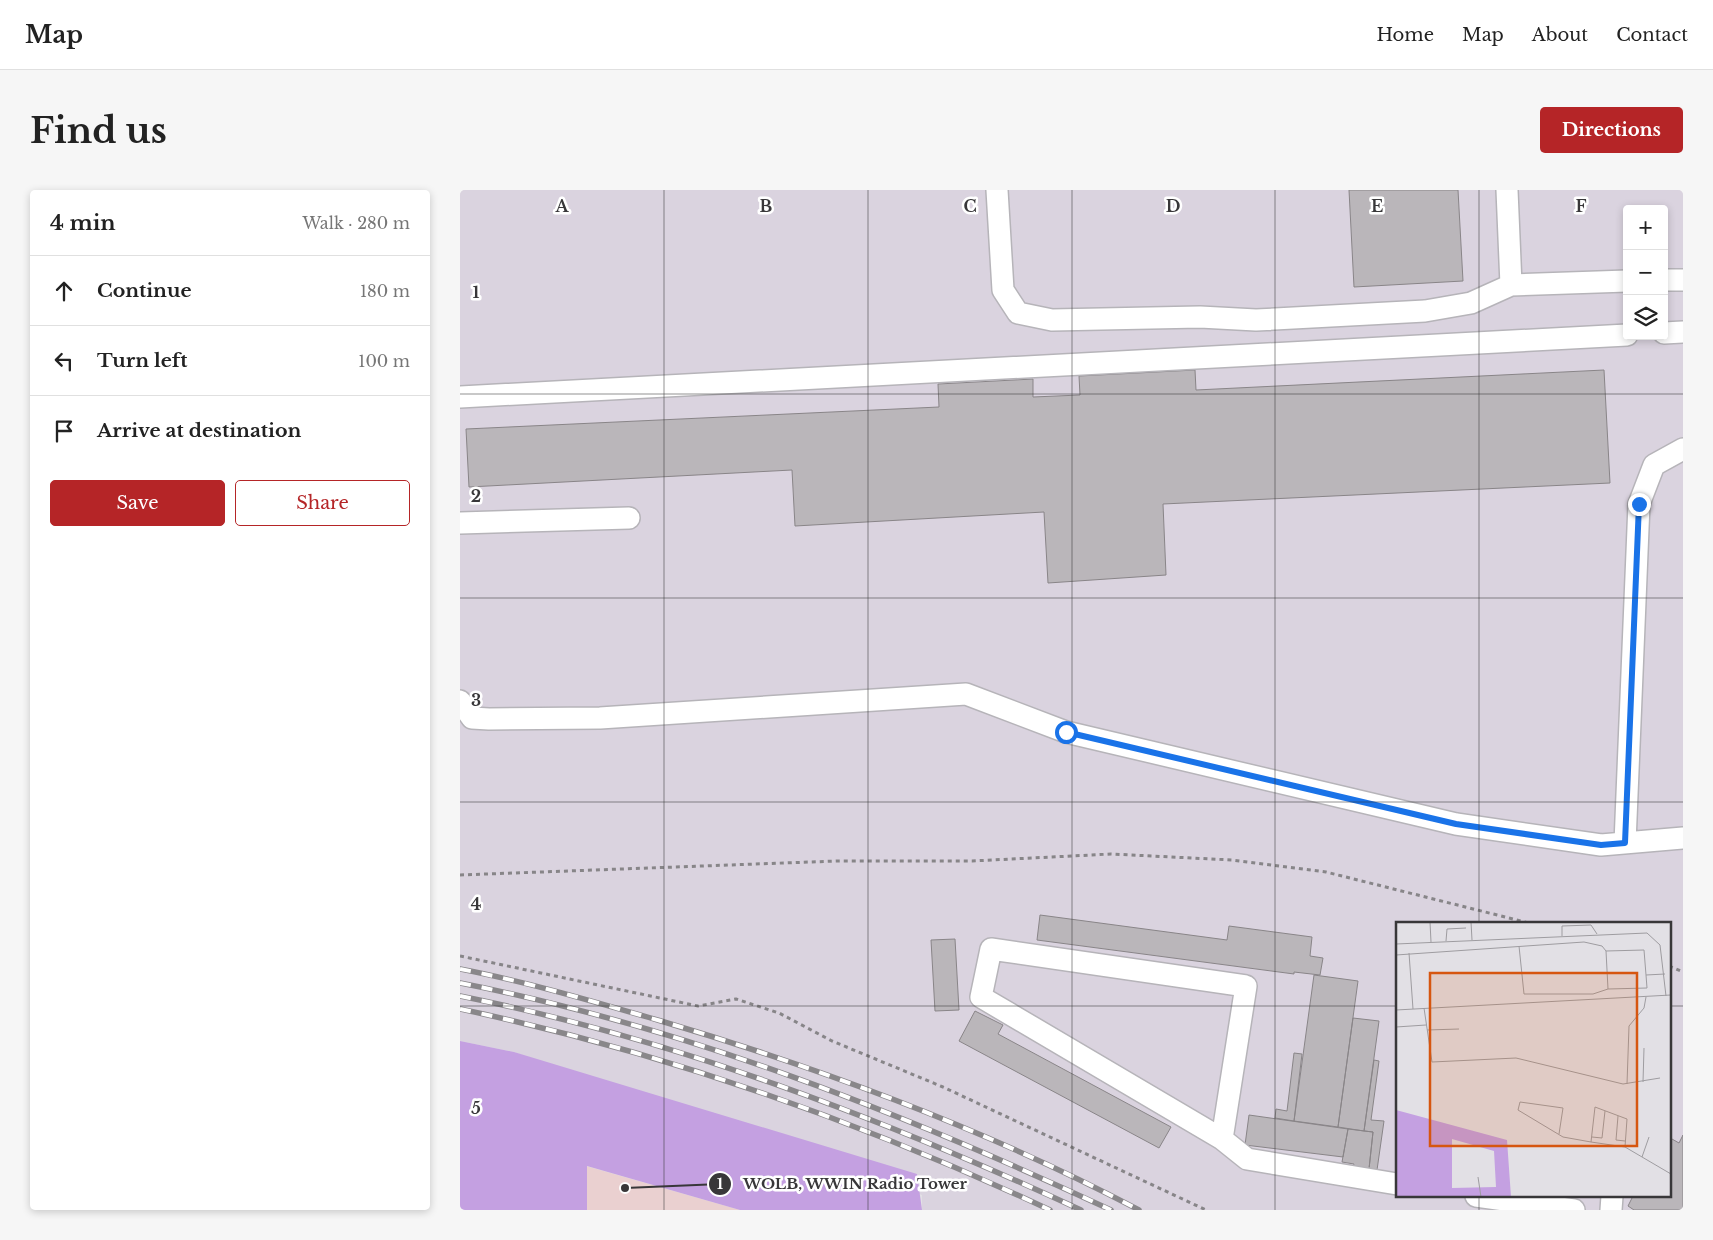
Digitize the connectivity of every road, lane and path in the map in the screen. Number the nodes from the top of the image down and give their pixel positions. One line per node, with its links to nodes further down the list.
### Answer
1 (997, 190): 6 (lane)
2 (1507, 190): 6 (lane)
3 (1668, 280): 4 (lane)
4 (1683, 280)
5 (1623, 281): 6 (lane)
6 (1510, 285)
7 (1683, 332): 8 (lane)
8 (1668, 333)
9 (1623, 335): 10 (lane)
10 (460, 396)
11 (1683, 449): 16 (lane)
12 (629, 518): 13 (lane)
13 (460, 524)
14 (460, 701): 16 (lane)
15 (1683, 838): 16 (lane)
16 (1625, 843)
17 (460, 875): 18 (path)
18 (1525, 922)
19 (460, 956): 25 (path)
20 (1670, 966): 21 (path)
21 (1683, 972)
22 (1222, 1139): 22 (lane); 23 (lane)
23 (1396, 1184)
24 (1490, 1198): 26 (lane)
25 (1206, 1210)
26 (1574, 1210)

